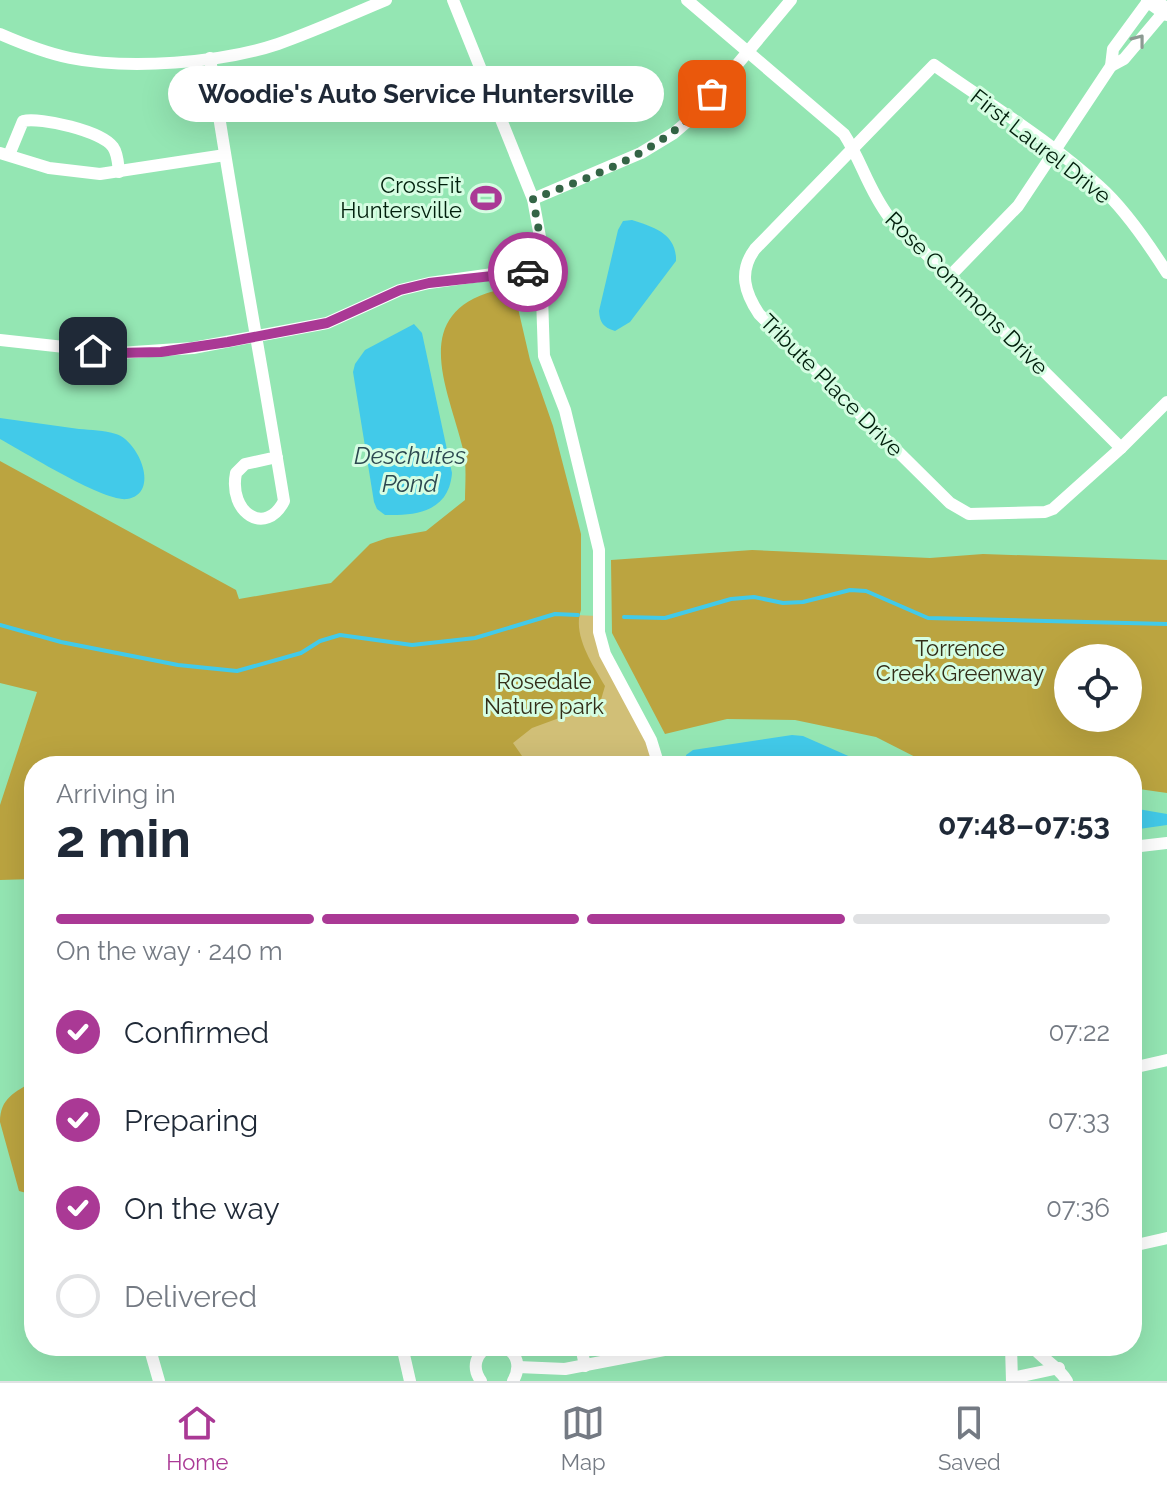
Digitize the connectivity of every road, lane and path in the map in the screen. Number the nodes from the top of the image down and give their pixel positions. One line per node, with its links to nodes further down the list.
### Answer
1 (368, 0): 7 (street)
2 (386, 0): 7 (street)
3 (453, 0): 18 (street)
4 (687, 0): 9 (street, Rose Commons Drive)
5 (791, 0): 9 (street)
6 (1160, 6): 12 (street, one-way to 6); 12 (street)
7 (350, 15): 10 (street)
8 (0, 34): 10 (street)
9 (748, 51): 13 (street, Rose Commons Drive); 18 (street)
10 (210, 58): 16 (street)
11 (934, 65): 13 (street, Tribute Place Drive); 14 (street, First Laurel Drive)
12 (1111, 66): 14 (street)
13 (852, 147): 21 (street, Rose Commons Drive); 25 (street, Tribute Place Drive)
14 (1054, 150): 20 (street, First Laurel Drive); 21 (street)
15 (4, 154): 17 (street); 17 (street)
16 (225, 155): 17 (street); 22 (street)
17 (119, 172)
18 (533, 199): 19 (street)
19 (540, 273): 22 (street); 27 (street)
20 (1167, 273)
21 (949, 277): 25 (street, Rose Commons Drive)
22 (257, 335): 23 (street); 26 (street)
23 (0, 340)
24 (1167, 402): 25 (street, Tribute Place Drive)
25 (1121, 448)
26 (277, 457): 26 (street)
27 (656, 756)
28 (1167, 843): 29 (street)
29 (1142, 846)
30 (1167, 1060): 31 (street)
31 (1142, 1066)
32 (1167, 1238): 33 (street)
33 (1142, 1244)
34 (152, 1356): 47 (street)
35 (404, 1356): 48 (street)
36 (478, 1356): 45 (street)
37 (515, 1356): 43 (street)
38 (583, 1356): 42 (street)
39 (635, 1356): 42 (street)
40 (1011, 1356): 46 (street)
41 (1041, 1356): 44 (street)
42 (585, 1366): 43 (street)
43 (518, 1367): 49 (street)
44 (1059, 1368): 46 (street); 50 (street)
45 (476, 1379)
46 (1012, 1379)
47 (159, 1381)
48 (410, 1381)
49 (513, 1381)
50 (1067, 1381)

